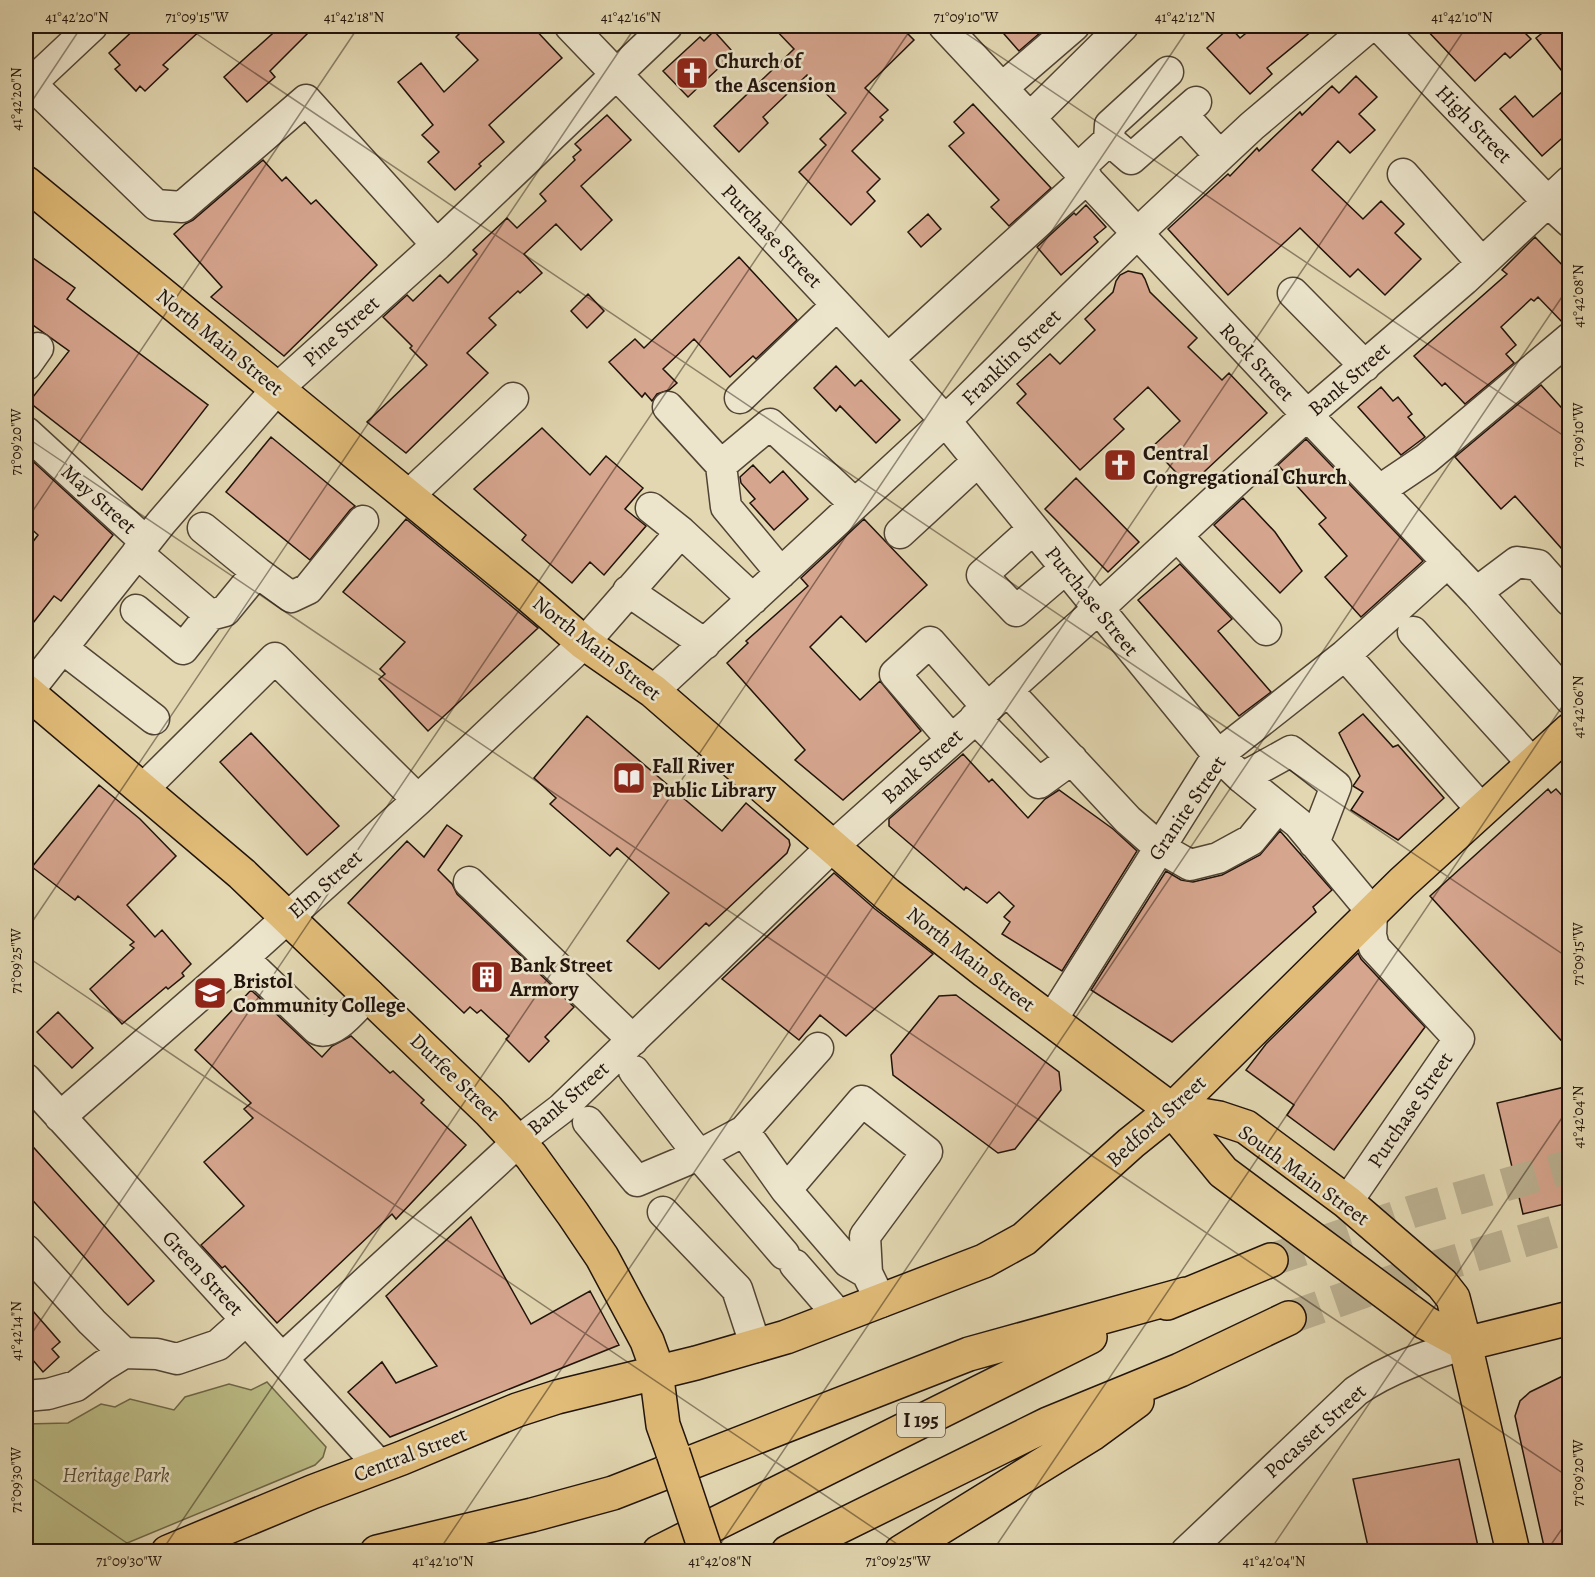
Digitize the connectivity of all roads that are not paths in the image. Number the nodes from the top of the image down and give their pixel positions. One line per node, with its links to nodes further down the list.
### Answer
1 (92, 26): 11 (street)
2 (570, 26): 10 (street, Purchase Street)
3 (667, 26): 10 (street, Pine Street)
4 (944, 26): 12 (street, Rock Street)
5 (1074, 26): 12 (street)
6 (1123, 26): 13 (street)
7 (1370, 26): 15 (street, Franklin Street)
8 (1379, 26): 20 (street, High Street)
9 (1168, 72): 14 (street)
10 (615, 74): 23 (street, Pine Street); 26 (street, Purchase Street)
11 (28, 86): 23 (street)
12 (1002, 88): 13 (street, Rock Street)
13 (1030, 118): 16 (street, Rock Street)
14 (1109, 140): 15 (street); 16 (street)
15 (1220, 156): 22 (street, Franklin Street)
16 (1082, 174): 22 (street, Rock Street); 28 (street)
17 (1402, 174): 24 (street)
18 (1569, 181): 20 (street, Bank Street)
19 (26, 183): 30 (main road, North Main Street)
20 (1547, 201): 21 (street, High Street); 24 (street, Bank Street)
21 (1569, 222)
22 (1138, 233): 34 (street, Rock Street); 35 (street, Franklin Street)
23 (437, 245): 30 (street, Pine Street)
24 (1482, 263): 29 (street, Bank Street)
25 (1293, 293): 29 (street)
26 (837, 305): 28 (street, Purchase Street); 32 (street)
27 (1569, 338): 39 (street)
28 (888, 359): 35 (street, Purchase Street)
29 (1365, 366): 34 (street, Bank Street)
30 (277, 389): 40 (main road, North Main Street); 49 (street, Pine Street)
31 (513, 398): 40 (street)
32 (740, 398)
33 (668, 407): 38 (street)
34 (1307, 415): 39 (street, Rock Street); 48 (street, Bank Street)
35 (945, 421): 37 (street, Purchase Street); 41 (street, Franklin Street)
36 (26, 432): 49 (street, May Street)
37 (978, 461): 45 (street, Purchase Street); 47 (street)
38 (722, 465): 41 (street); 53 (street)
39 (1380, 490): 50 (street, Rock Street)
40 (408, 496): 63 (main road, North Main Street)
41 (855, 504): 53 (street, Franklin Street)
42 (651, 507): 46 (street)
43 (363, 521): 52 (street)
44 (203, 528): 52 (street)
45 (1033, 529): 51 (street, Purchase Street); 51 (street)
46 (681, 532): 54 (street, Elm Street); 56 (street)
47 (900, 533)
48 (1177, 536): 58 (street, Bank Street); 61 (street)
49 (142, 547): 60 (street, May Street); 65 (street, Pine Street)
50 (1448, 562): 55 (street, Rock Street); 66 (street, Granite Street)
51 (1065, 568): 58 (street, Purchase Street)
52 (257, 572): 60 (street)
53 (781, 573): 56 (street, Franklin Street)
54 (628, 591): 63 (street, Elm Street); 64 (street)
55 (1477, 592): 57 (street); 69 (street, Rock Street)
56 (753, 599): 64 (street, Franklin Street)
57 (1569, 600)
58 (1098, 609): 70 (street, Bank Street); 74 (street, Purchase Street)
59 (136, 610): 60 (street)
60 (210, 615)
61 (1266, 630)
62 (1413, 632): 76 (street)
63 (584, 643): 67 (main road, North Main Street); 79 (street, Elm Street)
64 (705, 644): 67 (street, Franklin Street)
65 (62, 648): 68 (street, Pine Street); 71 (street)
66 (1345, 655): 74 (street, Granite Street); 81 (street)
67 (653, 691): 83 (main road, North Main Street)
68 (26, 693): 78 (main road, Durfee Street)
69 (1569, 699)
70 (990, 705): 73 (street, Bank Street); 73 (street); 75 (street); 75 (street)
71 (154, 719)
72 (1569, 730): 76 (main road, Bedford Street)
73 (951, 739): 83 (street, Bank Street)
74 (1218, 755): 77 (street, Purchase Street); 84 (street, Granite Street)
75 (1072, 759): 84 (street)
76 (1532, 764): 81 (main road, Bedford Street)
77 (1242, 778): 80 (street, Purchase Street); 82 (street)
78 (142, 790): 79 (street); 87 (main road, Durfee Street)
79 (418, 800): 87 (street, Elm Street)
80 (1277, 808): 82 (street, Purchase Street); 84 (street)
81 (1482, 810): 86 (main road, Bedford Street)
82 (1314, 843): 86 (street, Purchase Street)
83 (832, 847): 90 (main road, North Main Street); 91 (street, Bank Street)
84 (1160, 848): 90 (street, Granite Street)
85 (469, 882): 91 (street)
86 (1372, 912): 95 (main road, Bedford Street); 102 (street, Purchase Street)
87 (287, 917): 88 (street, Elm Street); 89 (main road, Durfee Street)
88 (243, 958): 89 (street); 96 (street, Elm Street)
89 (369, 994): 99 (main road, Durfee Street)
90 (1051, 1021): 95 (main road, North Main Street)
91 (633, 1040): 99 (street, Bank Street)
92 (818, 1048): 98 (street)
93 (634, 1071): 100 (street)
94 (26, 1079): 96 (street, Green Street)
95 (1172, 1110): 102 (main road, South Main Street); 108 (main road, Bedford Street); 113 (main road, South Main Street)
96 (60, 1117): 112 (street, Green Street)
97 (588, 1122): 100 (street)
98 (744, 1131): 100 (street); 101 (street)
99 (519, 1142): 116 (street, Bank Street); 118 (main road, Durfee Street)
100 (699, 1155): 109 (street)
101 (786, 1190): 106 (street); 106 (street)
102 (1347, 1202): 113 (main road, South Main Street)
103 (663, 1212): 114 (street)
104 (26, 1250): 115 (street)
105 (1271, 1260): 107 (main road, I 195)
106 (867, 1273): 108 (street)
107 (1186, 1294): 122 (main road); 123 (main road, I 195)
108 (881, 1302): 109 (main road, Bedford Street)
109 (840, 1317): 114 (main road, Bedford Street)
110 (1289, 1318): 117 (main road)
111 (1569, 1318): 113 (main road)
112 (246, 1320): 115 (street); 116 (street, Green Street)
113 (1465, 1344): 127 (street, Pocasset Street); 128 (main road, South Main Street)
114 (756, 1347): 118 (main road, Bedford Street)
115 (124, 1353): 119 (street)
116 (282, 1359): 120 (street, Green Street)
117 (1180, 1370): 125 (main road); 126 (main road)
118 (656, 1373): 120 (main road, Central Street); 124 (main road, Durfee Street, bridge)
119 (26, 1396)
120 (380, 1466): 121 (main road, Central Street)
121 (168, 1551)
122 (377, 1551)
123 (659, 1551)
124 (705, 1551)
125 (788, 1551)
126 (901, 1551)
127 (1186, 1551)
128 (1513, 1551)

